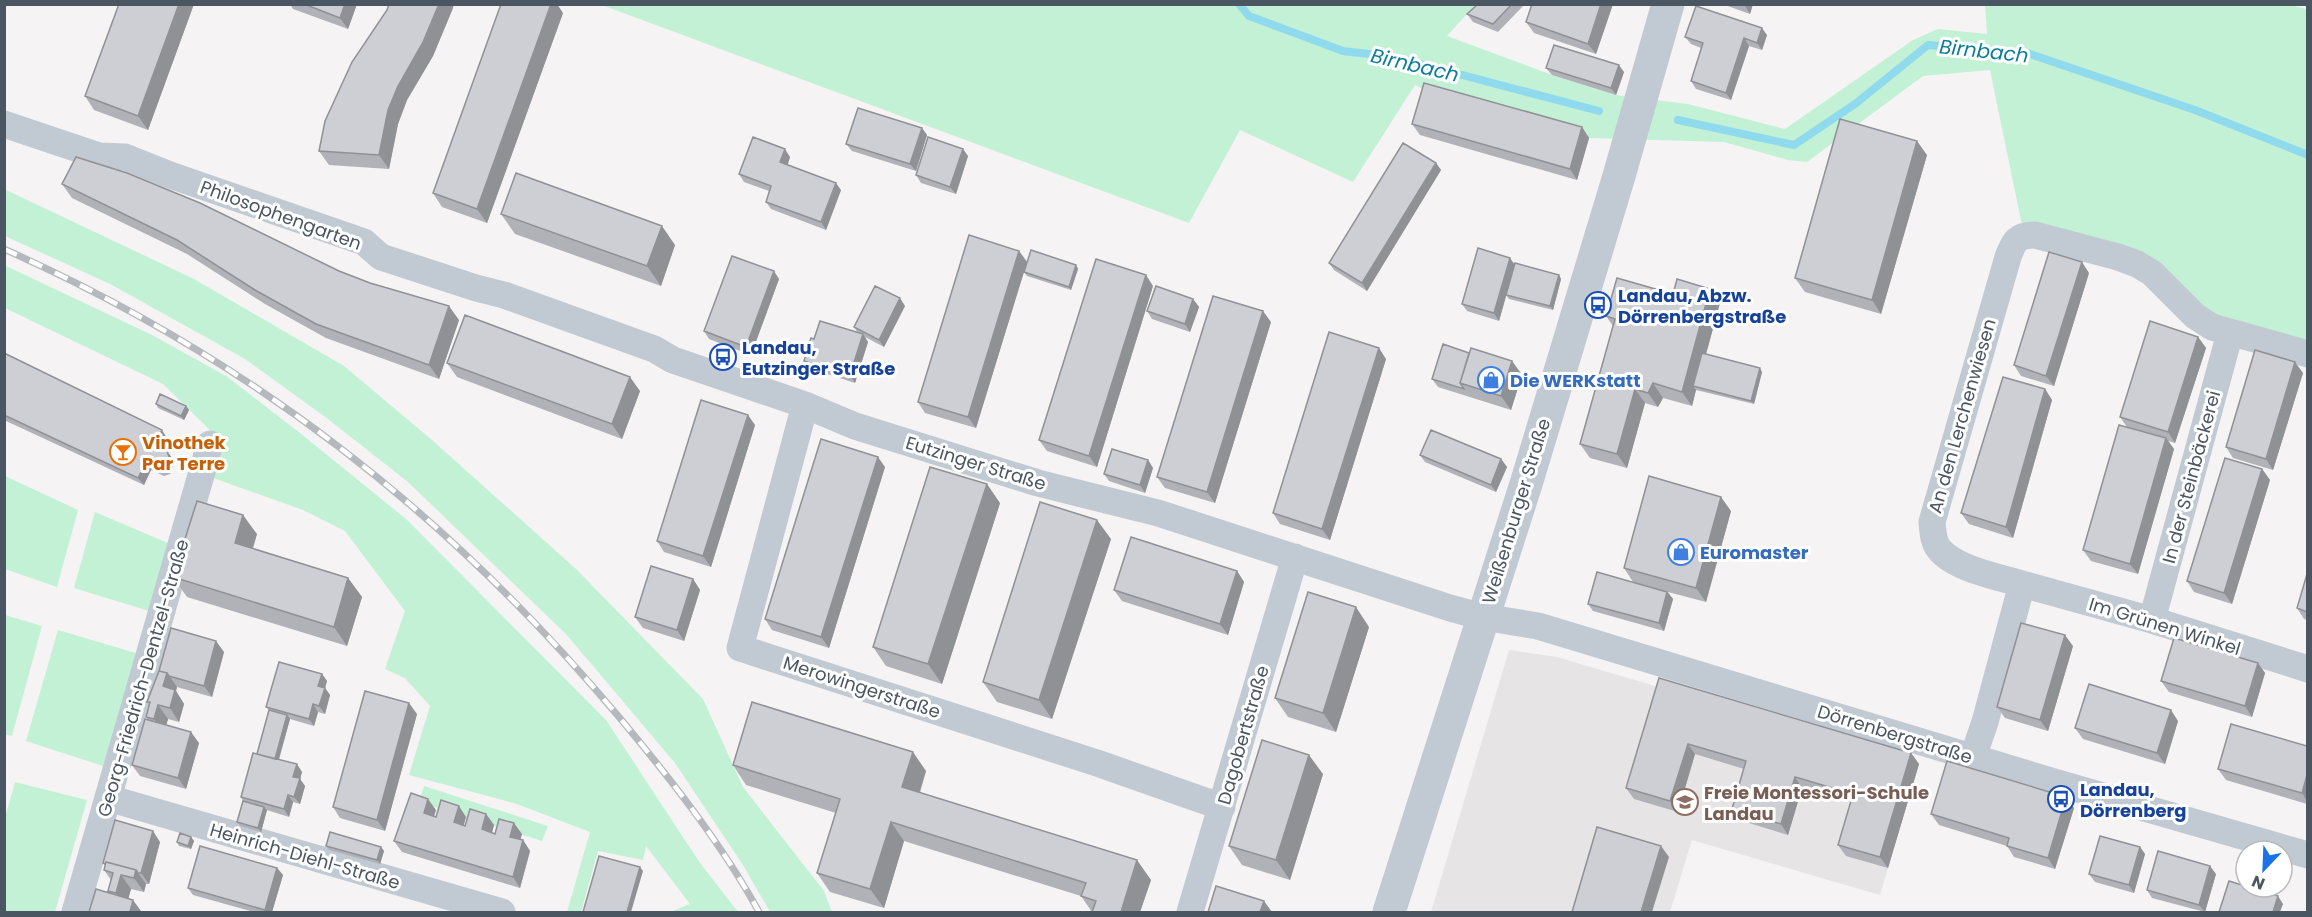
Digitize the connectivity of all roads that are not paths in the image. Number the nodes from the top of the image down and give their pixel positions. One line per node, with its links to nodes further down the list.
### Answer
1 (1668, 4): 10 (street, Weißenburger Straße)
2 (4, 124): 3 (street, Philosophengarten)
3 (476, 288): 6 (street, Eutzinger Straße)
4 (2230, 333): 5 (street); 9 (street, An den Lerchenwiesen); 11 (street, In der Steinbäckerei)
5 (2307, 354)
6 (805, 405): 8 (street, Eutzinger Straße); 15 (street, Merowingerstraße)
7 (210, 444): 14 (street, Georg-Friedrich-Dentzel-Straße)
8 (1294, 557): 10 (street, Eutzinger Straße); 15 (street, Dagobertstraße)
9 (2022, 584): 11 (street, Im Grünen Winkel); 13 (street)
10 (1483, 617): 13 (street, Dörrenbergstraße); 20 (street, Weißenburger Straße)
11 (2152, 620): 12 (street, Im Grünen Winkel)
12 (2307, 669)
13 (1973, 757): 16 (street, Dörrenbergstraße)
14 (108, 798): 17 (street, Georg-Friedrich-Dentzel-Straße); 18 (street, Heinrich-Diehl-Straße)
15 (1222, 807): 19 (street, Dagobertstraße)
16 (2307, 855)
17 (75, 912)
18 (502, 912)
19 (1190, 912)
20 (1389, 912)

